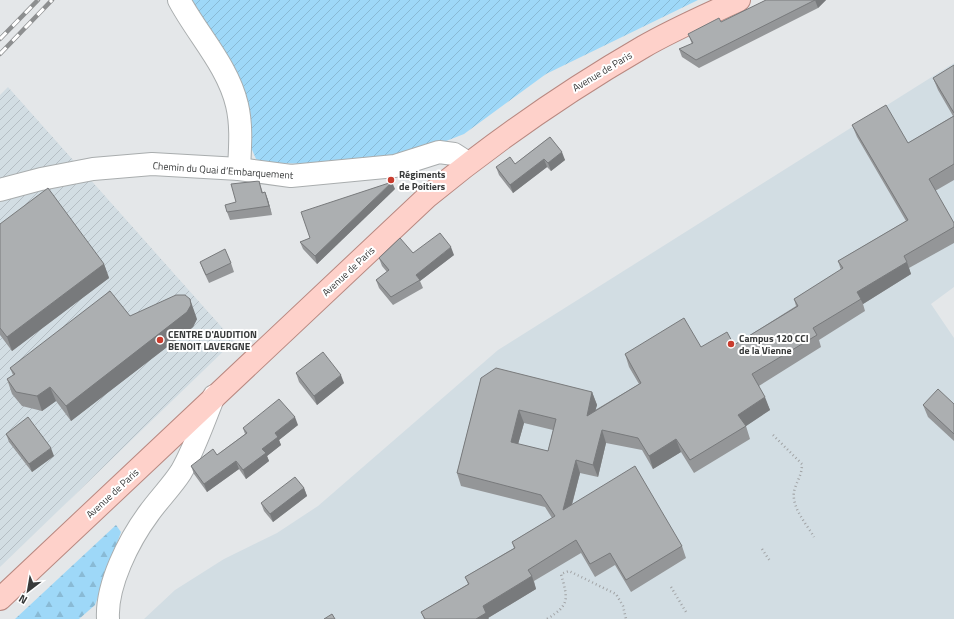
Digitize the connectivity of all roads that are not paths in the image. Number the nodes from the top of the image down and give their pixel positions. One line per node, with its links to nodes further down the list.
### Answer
1 (179, 0): 4 (street)
2 (739, 0): 3 (main road, Avenue de Paris)
3 (468, 163): 4 (street, Chemin du Quai d’Embarquement); 6 (main road, Avenue de Paris)
4 (239, 169): 5 (street, Chemin du Quai d’Embarquement)
5 (0, 190)
6 (214, 395): 7 (main road, Avenue de Paris); 8 (street)
7 (0, 598)
8 (108, 619)

